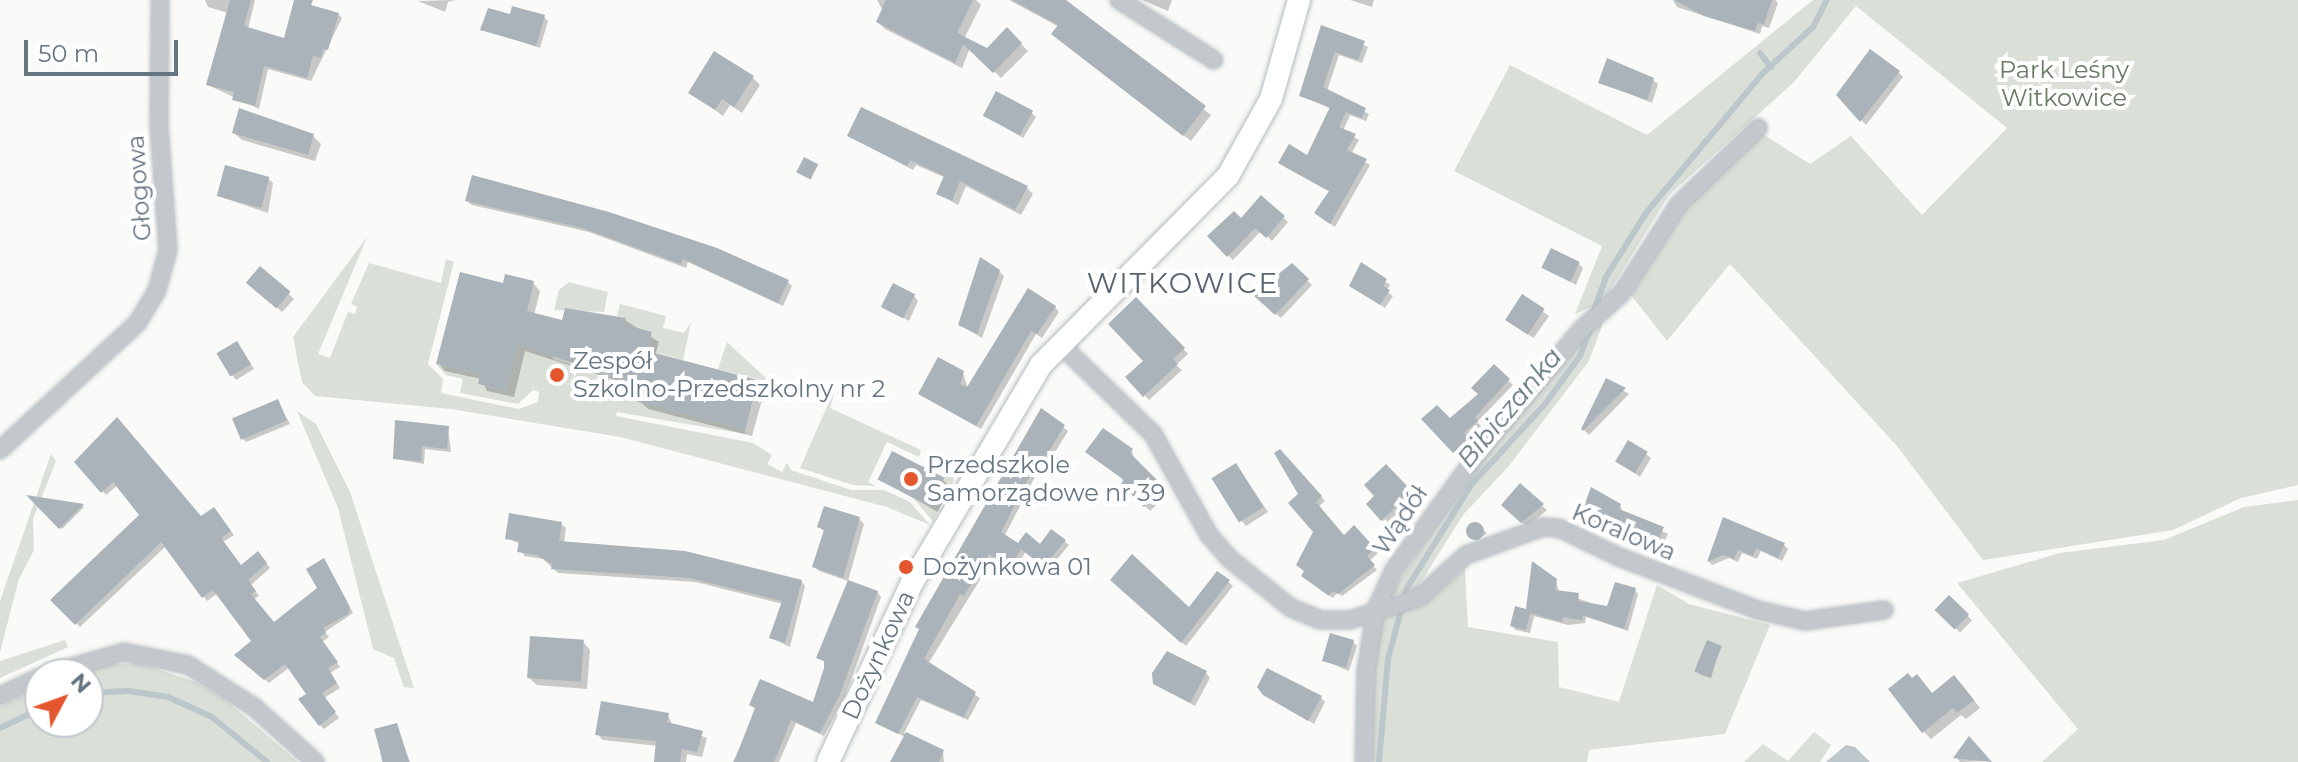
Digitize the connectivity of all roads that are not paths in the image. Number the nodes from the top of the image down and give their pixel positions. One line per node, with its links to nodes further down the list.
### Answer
1 (160, 0): 7 (street, Głogowa)
2 (1119, 0): 4 (street)
3 (1299, 0): 6 (street, Dożynkowa)
4 (1214, 60)
5 (1758, 128): 8 (street, Wądół)
6 (1059, 343): 8 (street, Koralowa); 14 (street, Dożynkowa)
7 (0, 450)
8 (1383, 607): 9 (street, Koralowa); 15 (street, Wądół)
9 (1884, 610)
10 (103, 658): 13 (street)
11 (24, 685): 12 (street)
12 (0, 696)
13 (315, 762)
14 (828, 762)
15 (1364, 762)

